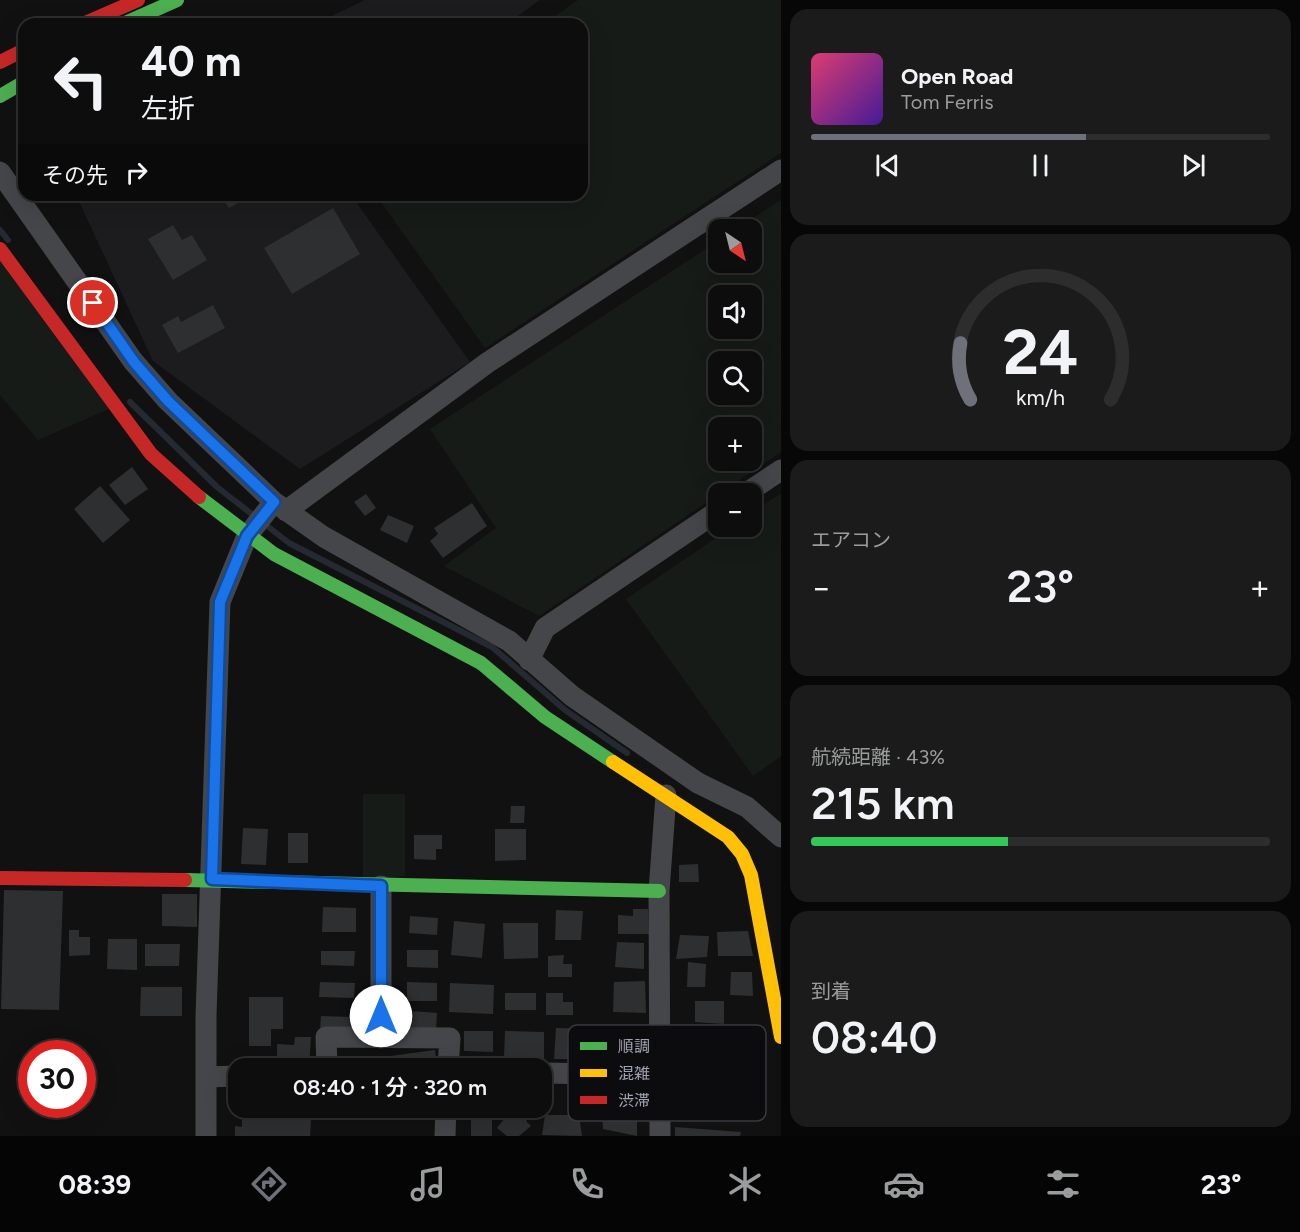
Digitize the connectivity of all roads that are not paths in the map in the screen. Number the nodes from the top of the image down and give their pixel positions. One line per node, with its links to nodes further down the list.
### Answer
1 (138, 0): 4 (main road)
2 (177, 0): 5 (main road)
3 (185, 0): 6 (main road)
4 (97, 18)
5 (136, 18)
6 (150, 18)
7 (18, 74): 8 (main road)
8 (0, 84)
9 (18, 86): 10 (main road)
10 (0, 96)
11 (781, 170): 16 (street)
12 (4, 185): 16 (street)
13 (0, 249): 18 (main road)
14 (781, 470): 15 (street)
15 (762, 483)
16 (280, 507): 18 (street); 19 (street)
17 (708, 519): 19 (street)
18 (247, 536): 20 (main road); 23 (street)
19 (529, 660): 21 (street)
20 (666, 795): 25 (street); 27 (main road)
21 (781, 837)
22 (0, 878): 23 (main road)
23 (212, 879): 24 (main road); 33 (street)
24 (381, 886): 25 (main road); 28 (street)
25 (659, 891): 26 (street)
26 (660, 1025)
27 (781, 1037)
28 (381, 1038): 29 (street); 30 (street)
29 (327, 1058)
30 (449, 1058)
31 (552, 1073): 32 (street)
32 (568, 1073)
33 (206, 1077): 34 (street); 36 (street)
34 (228, 1077)
35 (446, 1118): 37 (street)
36 (206, 1136)
37 (445, 1136)

